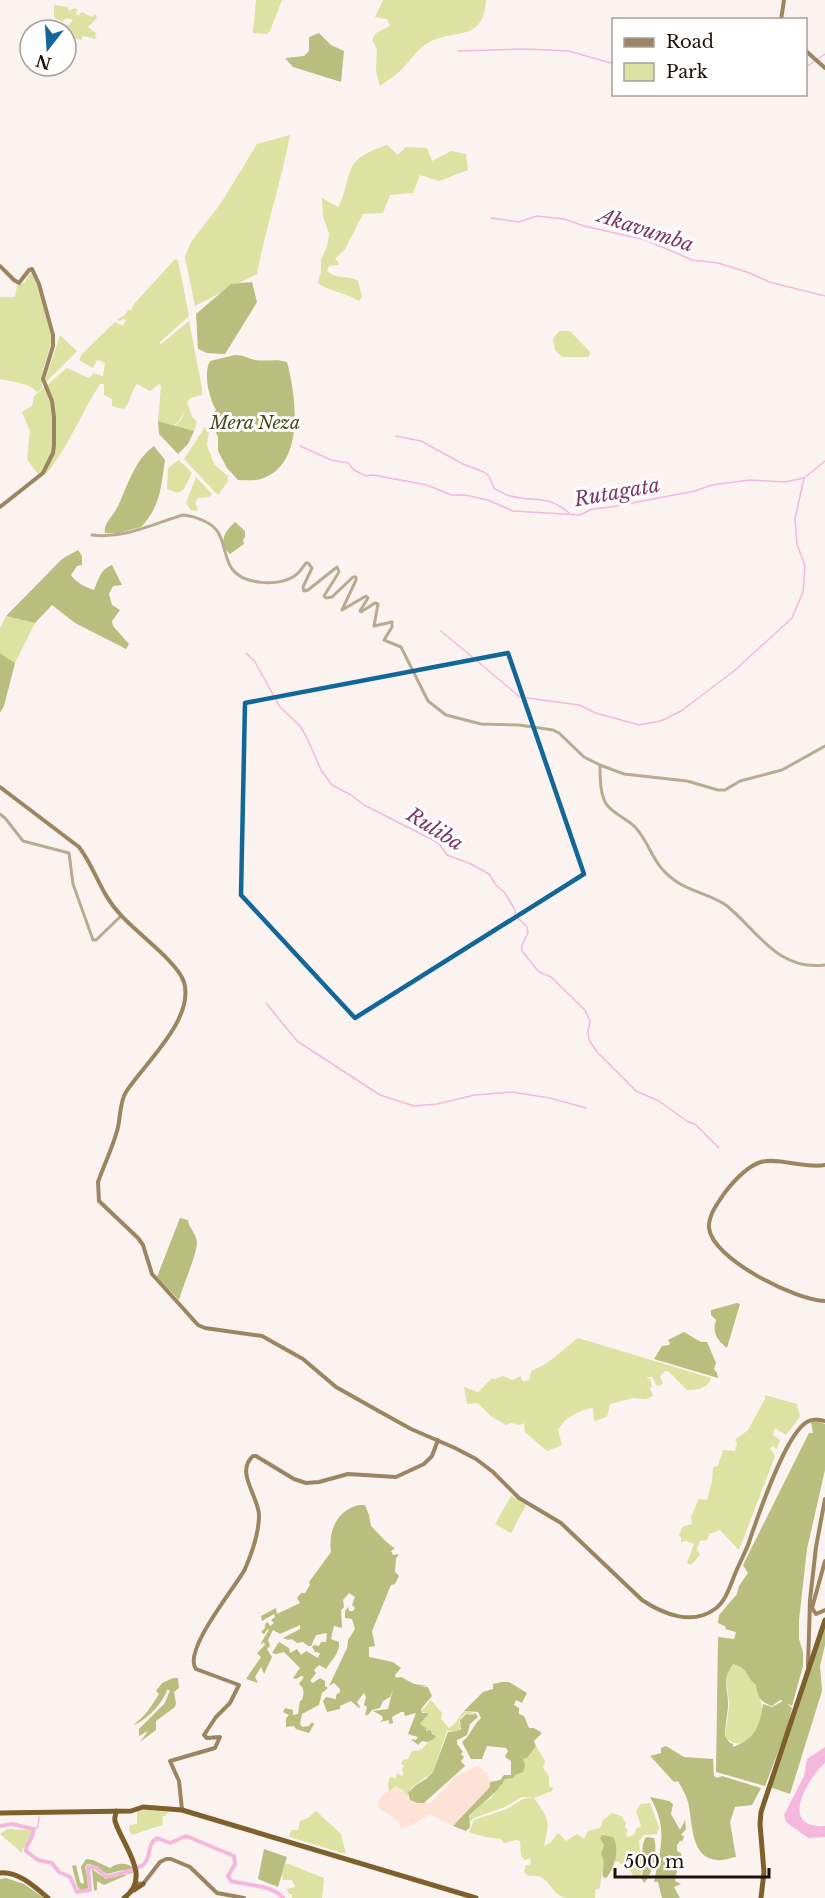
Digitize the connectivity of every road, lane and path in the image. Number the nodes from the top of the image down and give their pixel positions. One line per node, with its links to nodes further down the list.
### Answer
1 (784, 0): 2 (main road)
2 (781, 18)
3 (807, 52): 4 (main road)
4 (825, 68)
5 (0, 266): 6 (main road)
6 (0, 507)
7 (92, 535): 9 (street)
8 (825, 746): 9 (street)
9 (600, 765): 13 (street)
10 (0, 787): 12 (main road)
11 (0, 814): 12 (street)
12 (121, 916): 17 (main road)
13 (825, 965)
14 (825, 1165): 15 (main road)
15 (825, 1301)
16 (825, 1421): 17 (main road)
17 (438, 1440): 23 (main road)
18 (825, 1499): 22 (main road)
19 (825, 1561): 20 (main road)
20 (825, 1610)
21 (825, 1620): 22 (highway)
22 (808, 1666): 37 (highway)
23 (182, 1810): 25 (highway); 36 (highway)
24 (117, 1811): 25 (highway); 26 (highway); 28 (highway)
25 (131, 1811): 28 (highway)
26 (100, 1812): 27 (highway); 28 (highway)
27 (0, 1813)
28 (117, 1823): 30 (highway)
29 (0, 1873): 33 (highway)
30 (136, 1878): 31 (main road); 32 (highway)
31 (144, 1882): 32 (highway); 35 (main road)
32 (133, 1892): 34 (highway)
33 (48, 1898)
34 (124, 1898)
35 (244, 1898)
36 (476, 1898)
37 (761, 1898)

